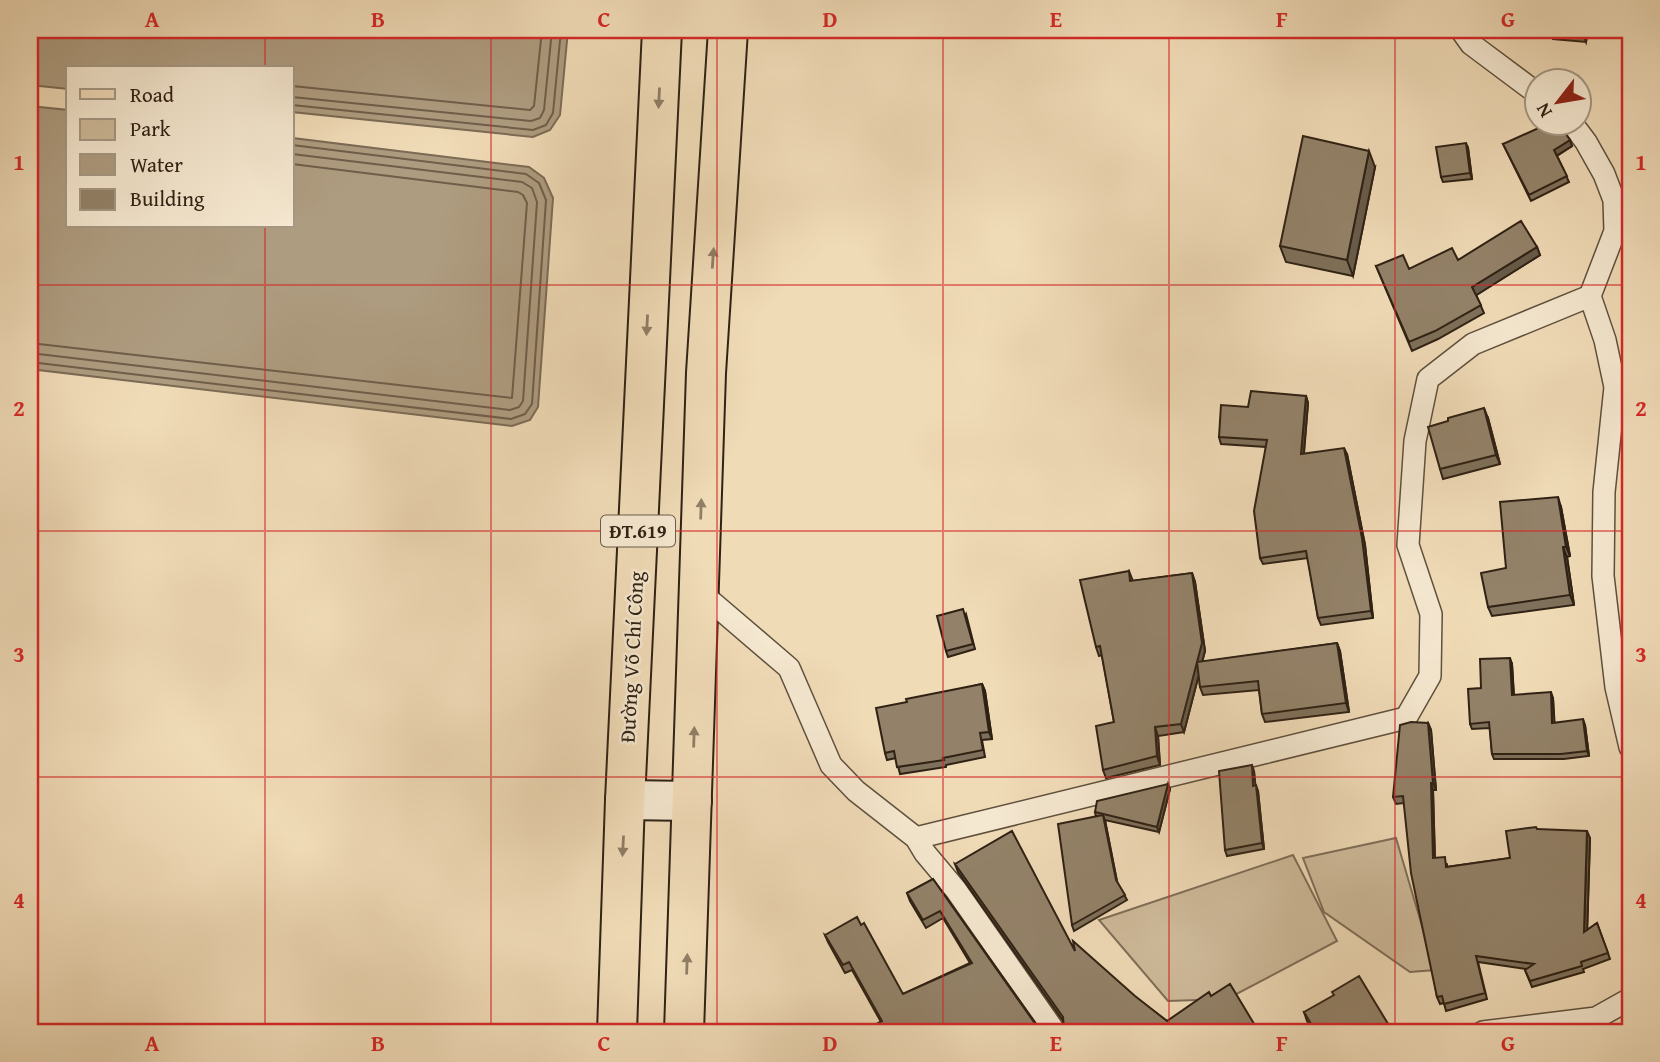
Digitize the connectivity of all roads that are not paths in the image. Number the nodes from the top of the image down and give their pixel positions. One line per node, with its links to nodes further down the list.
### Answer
1 (662, 30): 9 (main road, Đường Võ Chí Công / ĐT.619, one-way to 9)
2 (727, 30): 7 (main road, ĐT.619, one-way to 2)
3 (1461, 30): 4 (lane)
4 (1524, 84)
5 (1582, 136): 6 (lane)
6 (1590, 296): 8 (lane); 11 (lane)
7 (699, 591): 10 (main road, ĐT.619, one-way to 7); 11 (lane)
8 (1630, 747)
9 (625, 800): 10 (main road); 13 (main road, Đường Võ Chí Công / ĐT.619, one-way to 13)
10 (692, 801): 14 (main road, ĐT.619, one-way to 10)
11 (916, 838): 15 (lane)
12 (1630, 999): 16 (lane)
13 (617, 1032)
14 (684, 1032)
15 (1055, 1032)
16 (1483, 1032)

